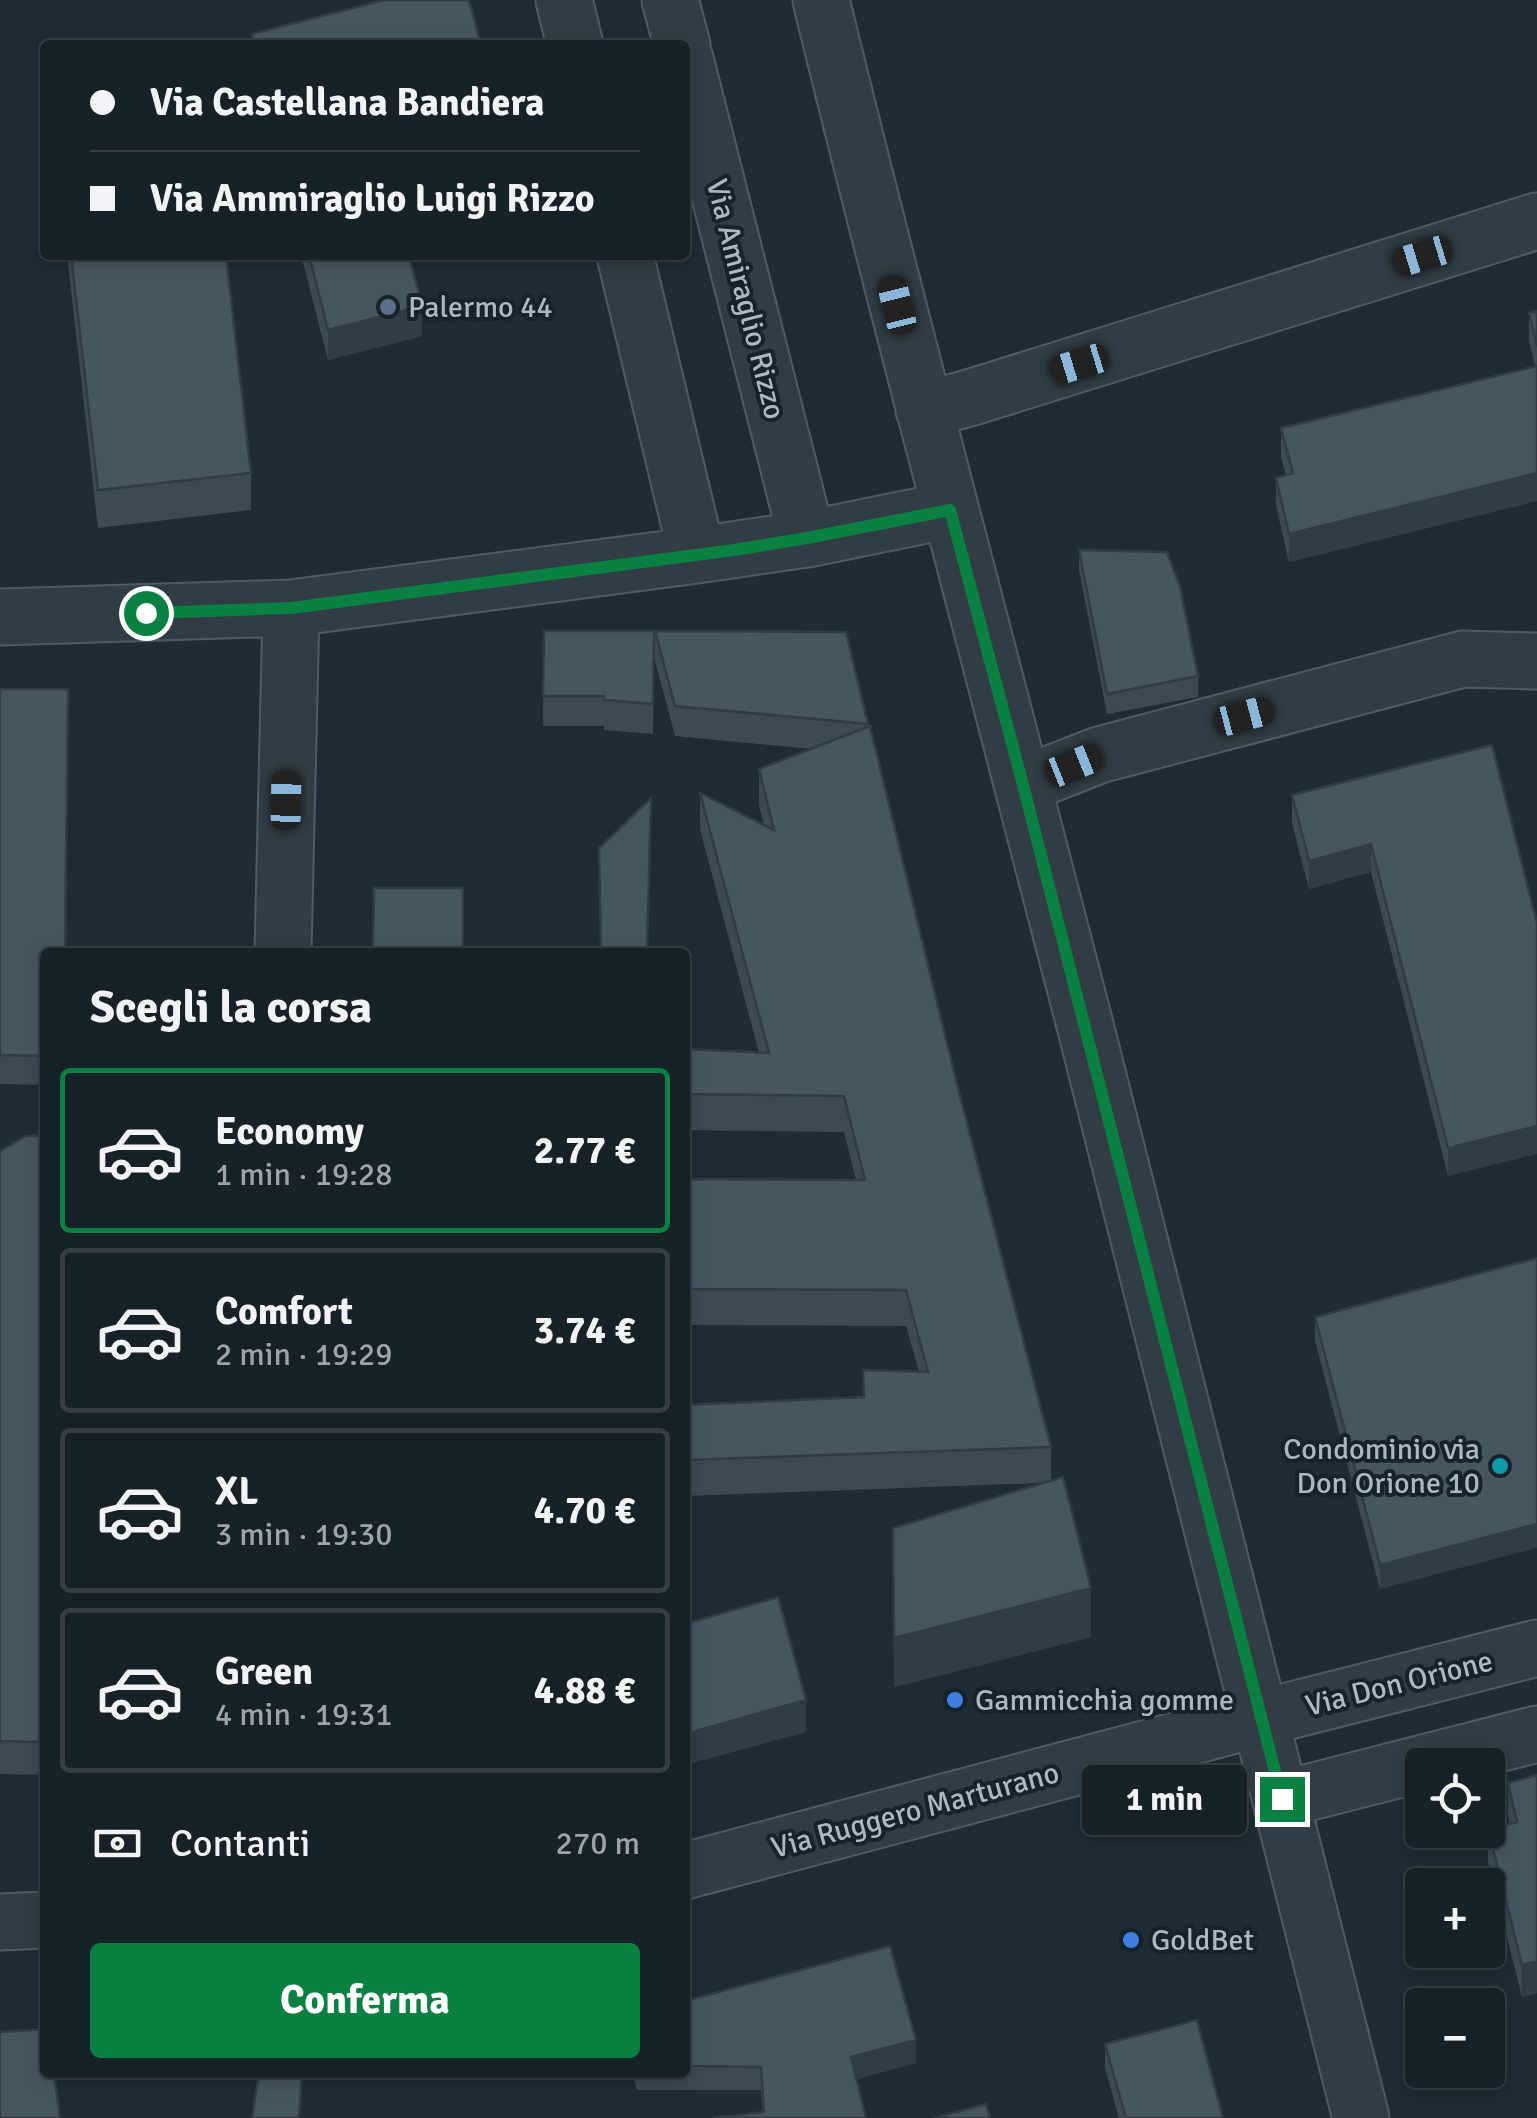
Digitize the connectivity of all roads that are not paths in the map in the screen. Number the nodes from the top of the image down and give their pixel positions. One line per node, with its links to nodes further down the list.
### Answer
1 (564, 0): 4 (street)
2 (670, 0): 5 (street)
3 (821, 0): 9 (street)
4 (574, 40)
5 (681, 40)
6 (690, 78): 11 (street, Via Amiraglio Rizzo)
7 (1537, 221): 9 (street)
8 (626, 260): 12 (street)
9 (924, 410): 10 (street)
10 (950, 510): 11 (street); 16 (street)
11 (807, 538): 12 (street)
12 (697, 555): 13 (street)
13 (291, 608): 14 (street); 17 (street)
14 (0, 617)
15 (1537, 661): 16 (street)
16 (1023, 785): 19 (street)
17 (283, 948)
18 (1537, 1648): 19 (street, Via Don Orione)
19 (1261, 1718): 21 (street); 22 (street, Via Ruggero Marturano)
20 (1537, 1734): 21 (street)
21 (1282, 1799): 25 (street)
22 (690, 1870)
23 (40, 1920): 24 (street)
24 (0, 1922)
25 (1361, 2118)

